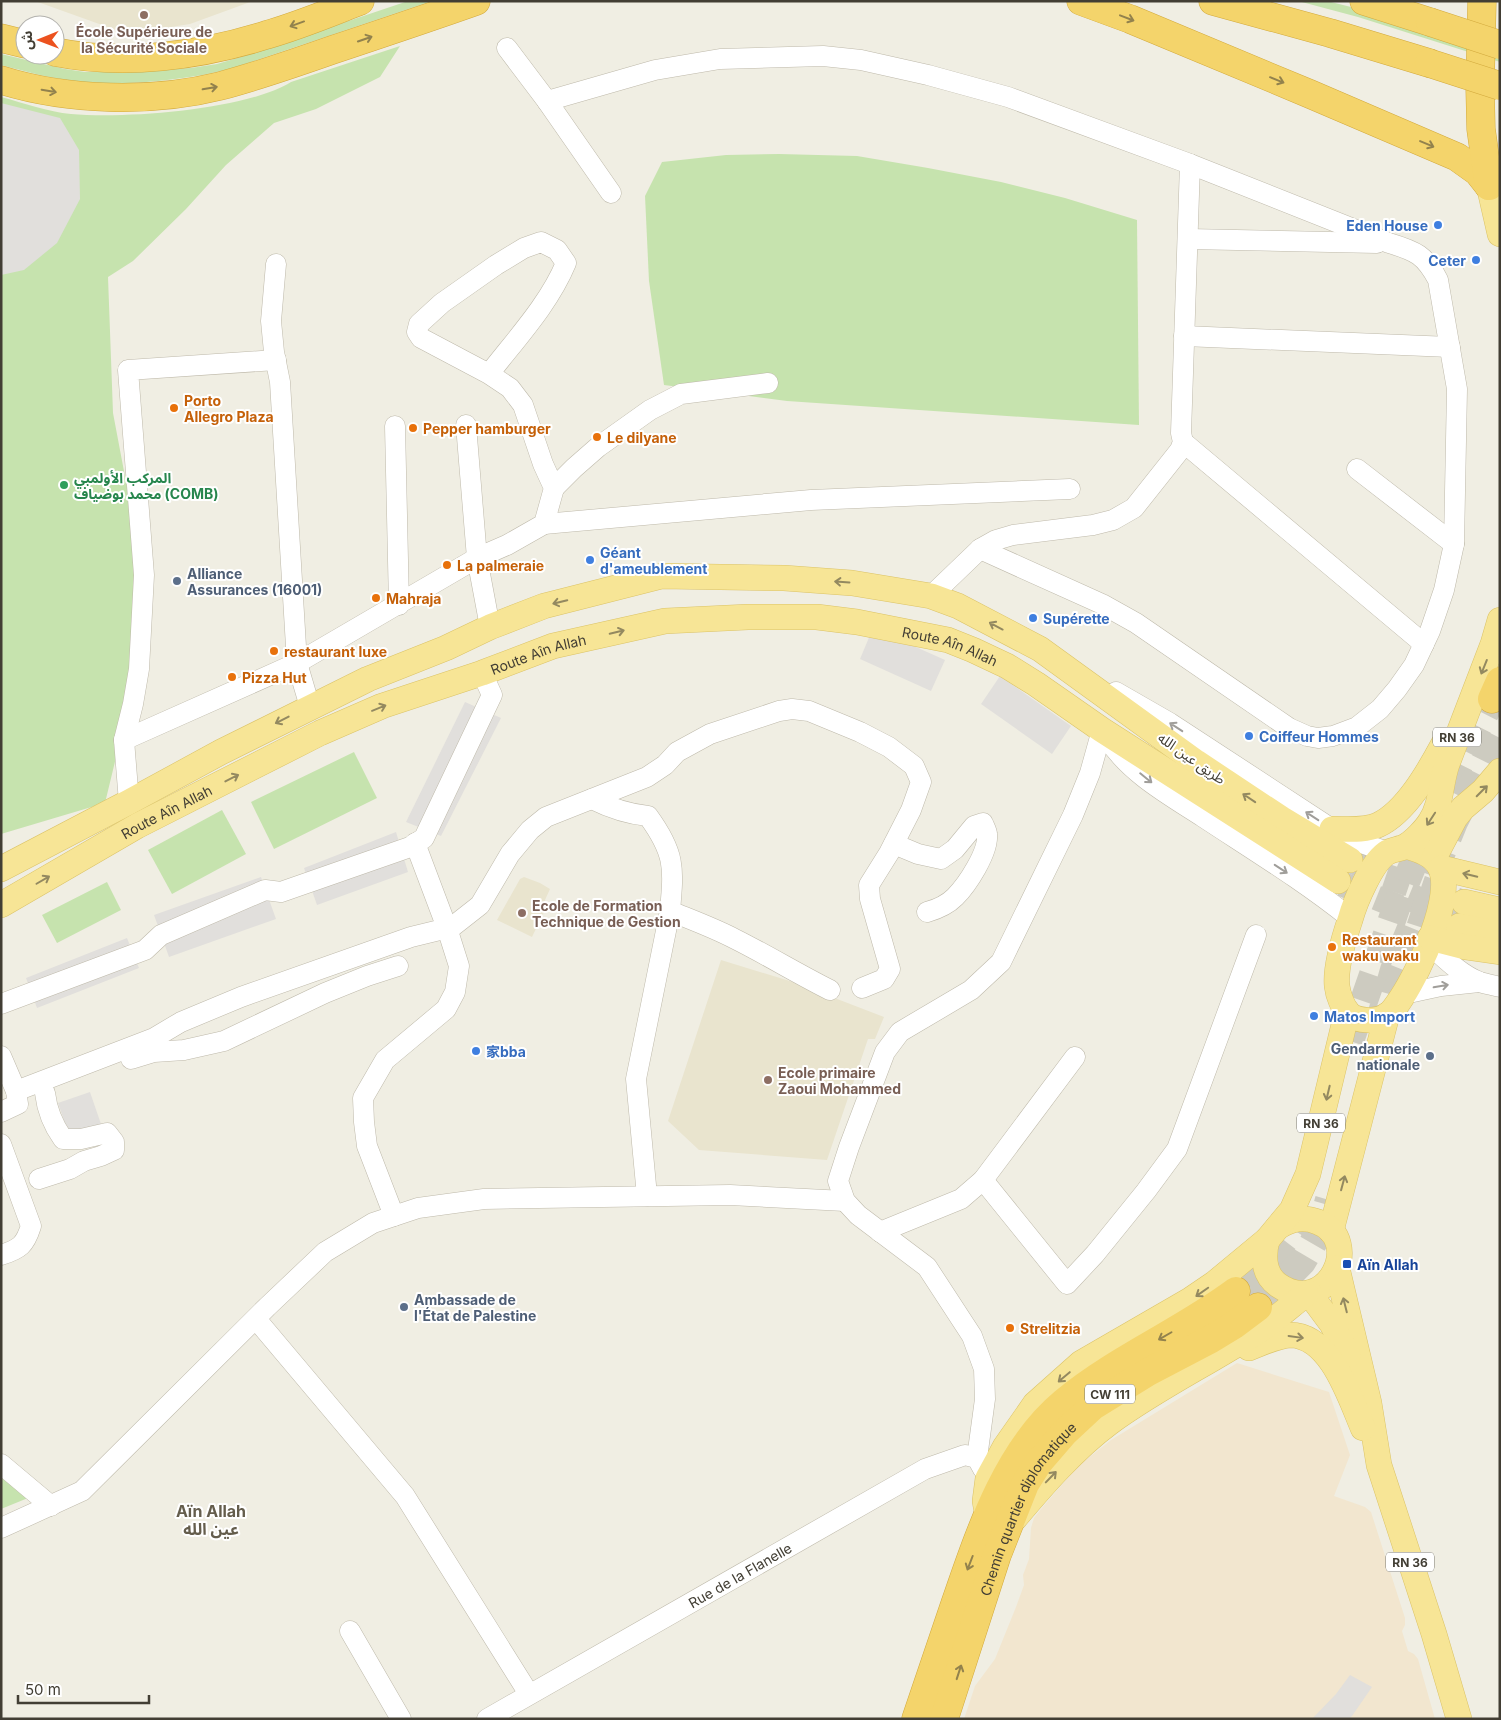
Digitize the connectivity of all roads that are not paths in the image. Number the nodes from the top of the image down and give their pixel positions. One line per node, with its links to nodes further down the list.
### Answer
1 (360, 1): 14 (highway, one-way to 14)
2 (476, 1): 17 (highway, one-way to 2)
3 (1082, 1): 21 (highway, one-way to 21)
4 (1213, 1): 15 (highway)
5 (1258, 1): 15 (highway)
6 (1364, 1): 8 (highway)
7 (1482, 1): 21 (highway)
8 (1424, 10): 9 (highway); 12 (highway, bridge)
9 (1500, 30): 21 (highway)
10 (1, 38): 11 (highway)
11 (15, 42)
12 (1500, 46)
13 (507, 48): 19 (street)
14 (65, 54)
15 (1429, 56): 16 (highway); 18 (highway, bridge)
16 (1500, 72)
17 (1, 80)
18 (1500, 86)
19 (547, 101): 20 (street); 22 (street)
20 (1190, 164): 24 (street); 25 (street)
21 (1494, 179): 23 (main road)
22 (611, 192)
23 (1500, 234)
24 (1188, 239): 25 (street); 27 (street)
25 (1389, 243): 28 (street)
26 (276, 264): 29 (street)
27 (1184, 336): 28 (street); 34 (street)
28 (1450, 347): 39 (street)
29 (276, 360): 48 (street); 53 (street)
30 (489, 374): 30 (street); 36 (street)
31 (768, 383): 36 (street)
32 (466, 425): 41 (street)
33 (395, 426): 43 (street)
34 (1183, 442): 40 (street); 46 (street)
35 (1357, 469): 39 (street)
36 (554, 488): 38 (street)
37 (1070, 490): 38 (street)
38 (544, 524): 41 (street)
39 (1454, 544): 46 (street)
40 (980, 549): 42 (street); 46 (street)
41 (477, 558): 43 (street); 45 (street)
42 (931, 596): 45 (main road, Route Aîn Allah, one-way to 45); 47 (main road, Route Aîn Allah, one-way to 42)
43 (400, 605): 48 (street)
44 (1500, 620): 50 (main road, RN 36, one-way to 50)
45 (490, 627): 51 (main road, Route Aîn Allah)
46 (1424, 644)
47 (1040, 649): 52 (main road, طريق عين الله, one-way to 47); 59 (street, one-way to 47)
48 (297, 663): 51 (street); 53 (street)
49 (482, 673): 52 (main road, Route Aîn Allah, one-way to 52); 60 (street); 67 (main road, Route Aîn Allah, one-way to 49)
50 (1487, 694): 59 (main road); 62 (main road, RN 36, one-way to 62)
51 (310, 707): 57 (main road, Route Aîn Allah, one-way to 57)
52 (1102, 730): 71 (street, one-way to 71); 96 (street)
53 (124, 740): 57 (street)
54 (1500, 771): 63 (main road, one-way to 54)
55 (623, 788): 56 (street); 58 (street); 61 (street)
56 (592, 799): 58 (street); 73 (street)
57 (129, 802): 64 (main road, Route Aîn Allah)
58 (648, 816): 69 (street)
59 (1332, 829): 62 (street)
60 (415, 844): 73 (street); 85 (street)
61 (894, 844): 70 (street); 82 (street)
62 (1396, 849): 63 (main road); 71 (main road)
63 (1437, 863): 65 (main road, one-way to 63); 76 (main road)
64 (1, 869)
65 (1500, 882)
66 (1464, 902): 68 (main road)
67 (1, 905)
68 (1500, 910)
69 (670, 911): 83 (street); 95 (street)
70 (927, 912)
71 (1350, 918): 80 (main road)
72 (1459, 926): 74 (main road)
73 (448, 928): 91 (street); 97 (street)
74 (1500, 934)
75 (1256, 935): 94 (street)
76 (1429, 941): 77 (main road); 79 (street); 84 (main road)
77 (1500, 952)
78 (398, 966): 90 (street)
79 (1479, 982): 81 (street); 84 (street, one-way to 79)
80 (1337, 987): 86 (main road); 103 (main road)
81 (1500, 987)
82 (862, 988)
83 (830, 990)
84 (1404, 994): 87 (main road)
85 (1, 1004)
86 (1347, 1012): 87 (main road); 100 (main road, RN 36, one-way to 100)
87 (1387, 1015): 98 (main road, RN 36, one-way to 87)
88 (1, 1056): 91 (street)
89 (1074, 1057): 94 (street)
90 (45, 1093): 91 (street); 93 (street)
91 (12, 1103)
92 (1, 1144): 101 (street)
93 (39, 1179)
94 (983, 1180): 99 (street)
95 (647, 1196): 96 (street); 97 (street)
96 (846, 1201): 99 (street)
97 (394, 1216): 106 (street)
98 (1331, 1231): 100 (main road); 102 (main road)
99 (880, 1232): 111 (street)
100 (1272, 1233): 103 (main road); 104 (main road)
101 (1, 1255)
102 (1337, 1268): 104 (main road); 108 (main road, RN 36, one-way to 102)
103 (1235, 1279): 111 (main road, one-way to 111); 113 (highway, one-way to 113)
104 (1308, 1293): 107 (main road); 108 (main road, RN 36)
105 (1258, 1307): 113 (highway, Chemin quartier diplomatique / CW 111)
106 (256, 1319): 112 (street); 116 (street)
107 (1200, 1366): 110 (main road, one-way to 110); 113 (main road, one-way to 107)
108 (1369, 1403): 110 (main road, RN 36)
109 (1, 1464): 112 (street)
110 (1379, 1465): 121 (main road, RN 36)
111 (983, 1468): 113 (main road); 116 (street, Rue de la Flanelle)
112 (51, 1506): 114 (street)
113 (998, 1522): 119 (highway, CW 111, one-way to 119); 120 (highway, Chemin quartier diplomatique / CW 111, one-way to 113)
114 (1, 1528)
115 (350, 1631): 117 (street)
116 (529, 1694): 118 (street, Rue de la Flanelle)
117 (401, 1719)
118 (487, 1719)
119 (916, 1719)
120 (944, 1719)
121 (1459, 1719)

